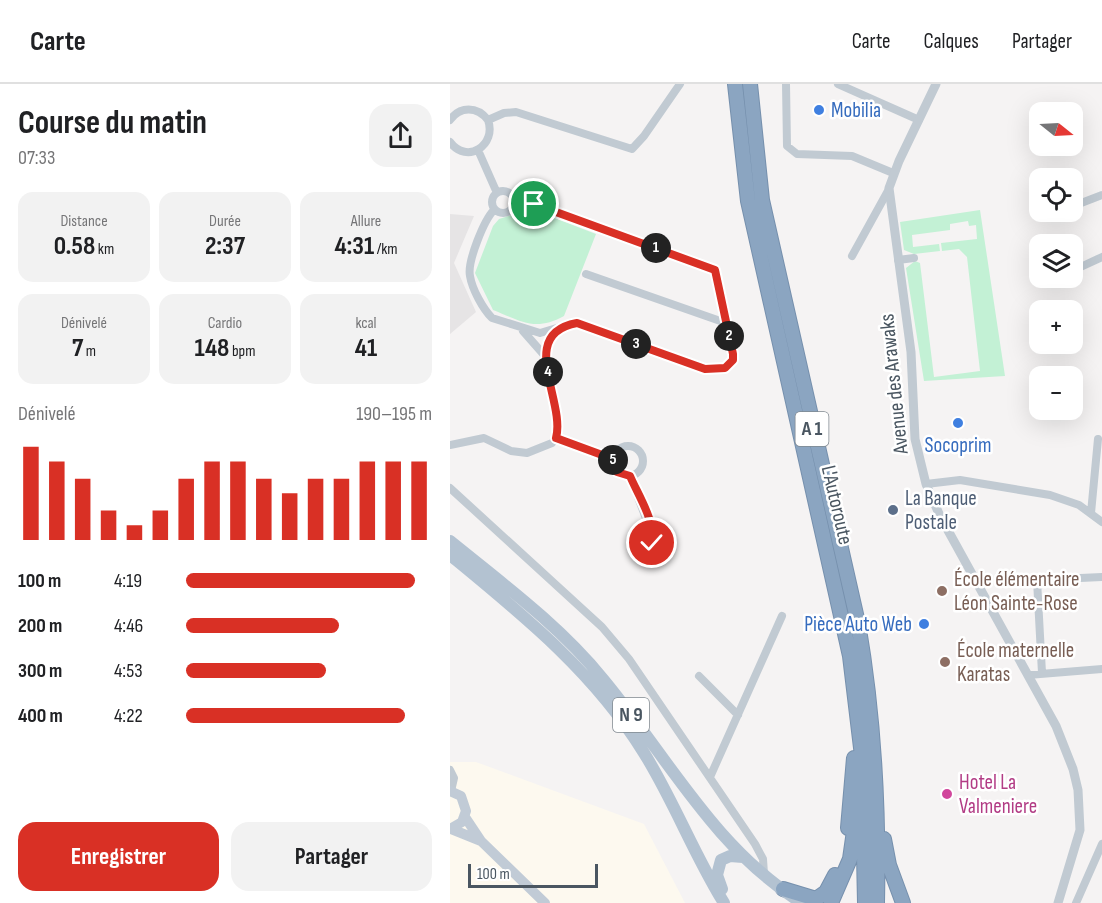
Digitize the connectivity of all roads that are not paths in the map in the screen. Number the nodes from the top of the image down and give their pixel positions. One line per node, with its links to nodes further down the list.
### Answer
1 (680, 84): 8 (street)
2 (735, 84): 43 (highway, L'Autoroute / A 1)
3 (750, 84): 51 (highway, L'Autoroute / A 1)
4 (786, 84): 12 (street)
5 (838, 84): 9 (street)
6 (936, 84): 9 (street, Avenue des Arawaks)
7 (450, 120): 8 (street)
8 (488, 120): 11 (street)
9 (919, 120): 12 (street, Avenue des Arawaks)
10 (450, 142): 11 (street)
11 (478, 150): 14 (street)
12 (893, 173): 13 (street, Avenue des Arawaks)
13 (889, 188): 19 (street); 22 (street, Avenue des Arawaks)
14 (497, 192): 17 (street); 18 (street)
15 (1102, 195): 16 (street)
16 (1083, 202)
17 (514, 204): 18 (street); 25 (street)
18 (494, 210): 26 (street)
19 (852, 256)
20 (1102, 257): 23 (street)
21 (915, 258): 22 (street)
22 (898, 260): 34 (street, Avenue des Arawaks)
23 (1083, 266)
24 (586, 274): 25 (street)
25 (726, 323): 27 (street)
26 (521, 329): 27 (street); 28 (street)
27 (558, 329): 28 (street)
28 (545, 356): 29 (street)
29 (556, 438): 31 (street); 32 (street)
30 (1098, 438): 36 (street)
31 (450, 445)
32 (613, 459): 33 (street); 33 (street)
33 (630, 476): 39 (street)
34 (926, 484): 36 (street); 46 (street, Avenue des Arawaks)
35 (450, 488): 52 (street)
36 (1091, 513): 37 (street)
37 (1102, 522)
38 (450, 541): 58 (main road, N 9)
39 (636, 552)
40 (450, 555): 65 (main road, N 9)
41 (1102, 577): 45 (street)
42 (782, 616): 48 (street)
43 (850, 656): 49 (highway); 67 (highway, L'Autoroute / A 1)
44 (1102, 669): 45 (street)
45 (1042, 673): 46 (street)
46 (1028, 675): 61 (street, Avenue des Arawaks)
47 (699, 676): 48 (street)
48 (738, 716): 52 (street)
49 (854, 758): 62 (highway); 66 (highway)
50 (450, 770): 53 (street)
51 (876, 773): 68 (highway, L'Autoroute / A 1); 69 (highway)
52 (710, 777): 59 (street)
53 (450, 791): 54 (main road)
54 (465, 817): 55 (main road); 56 (main road)
55 (451, 829): 56 (main road)
56 (481, 841): 64 (main road)
57 (1102, 844): 63 (street)
58 (743, 857): 59 (main road, N 9); 65 (main road)
59 (764, 875): 60 (main road, N 9)
60 (783, 889): 62 (highway)
61 (1060, 899): 63 (street)
62 (800, 900)
63 (1076, 902)
64 (545, 903)
65 (725, 903)
66 (831, 903)
67 (865, 903)
68 (878, 903)
69 (903, 903)

